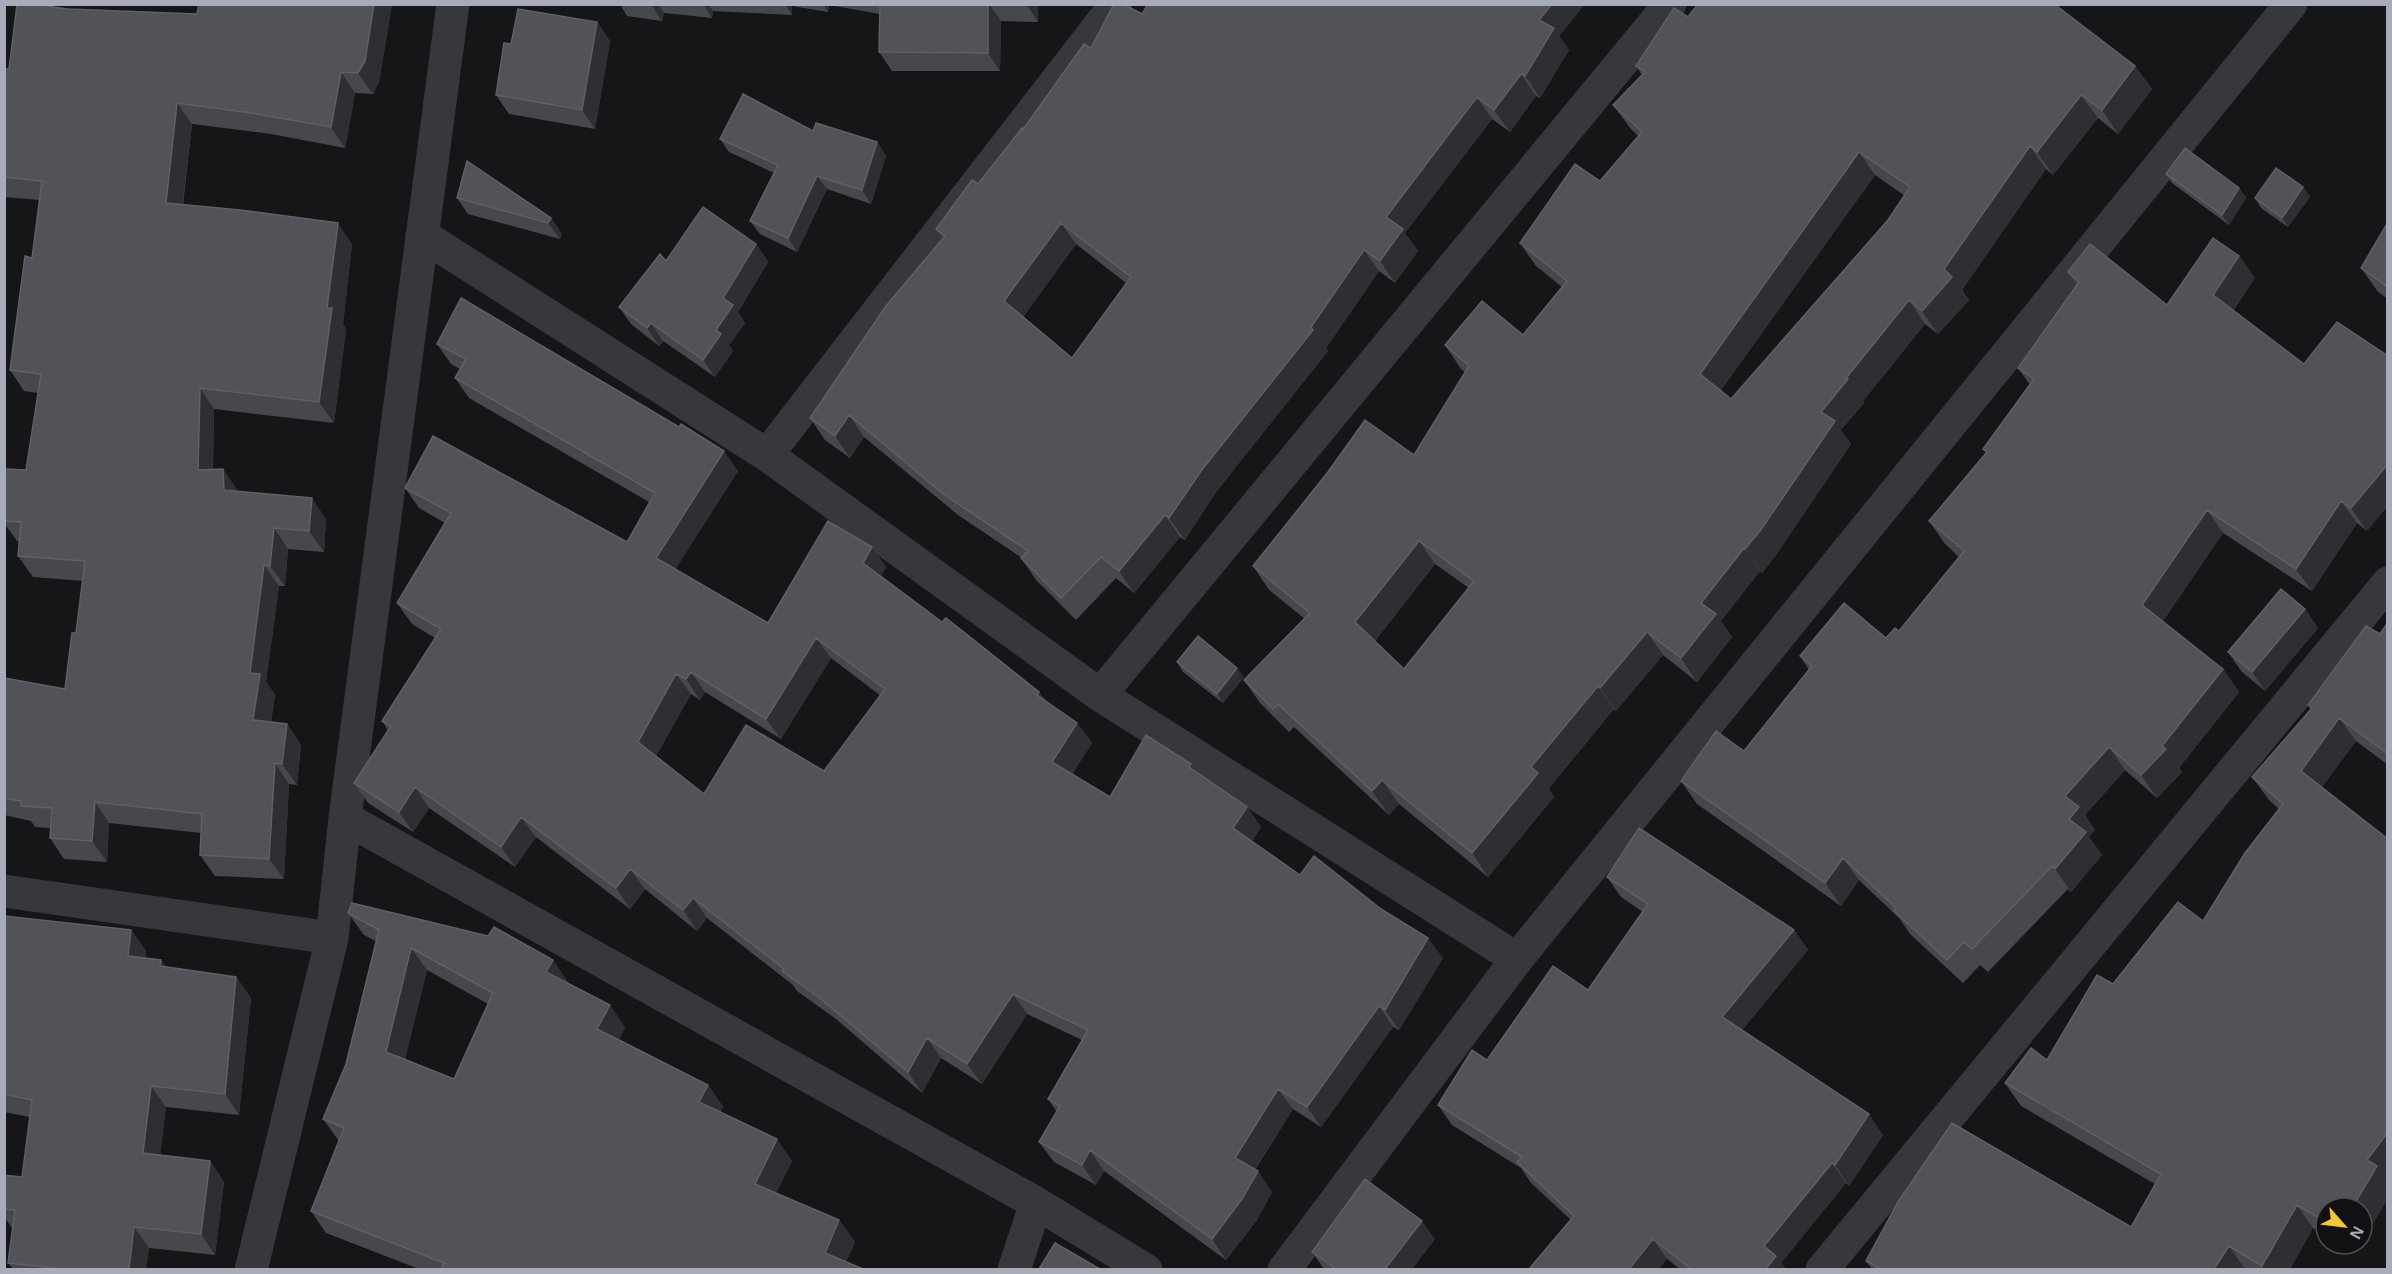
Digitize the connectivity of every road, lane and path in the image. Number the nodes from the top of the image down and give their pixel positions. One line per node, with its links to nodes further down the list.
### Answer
1 (453, 4): 5 (street)
2 (1116, 4): 6 (street)
3 (1670, 4): 8 (street)
4 (2291, 4): 12 (street)
5 (422, 235): 6 (street); 9 (street)
6 (767, 455): 8 (street)
7 (2388, 583): 18 (street)
8 (1100, 695): 12 (street)
9 (345, 818): 11 (street); 13 (street)
10 (4, 891): 11 (street)
11 (332, 938): 14 (street)
12 (1517, 959): 17 (street)
13 (1036, 1203): 15 (street); 16 (street)
14 (251, 1269)
15 (1014, 1269)
16 (1146, 1269)
17 (1284, 1269)
18 (1822, 1269)

